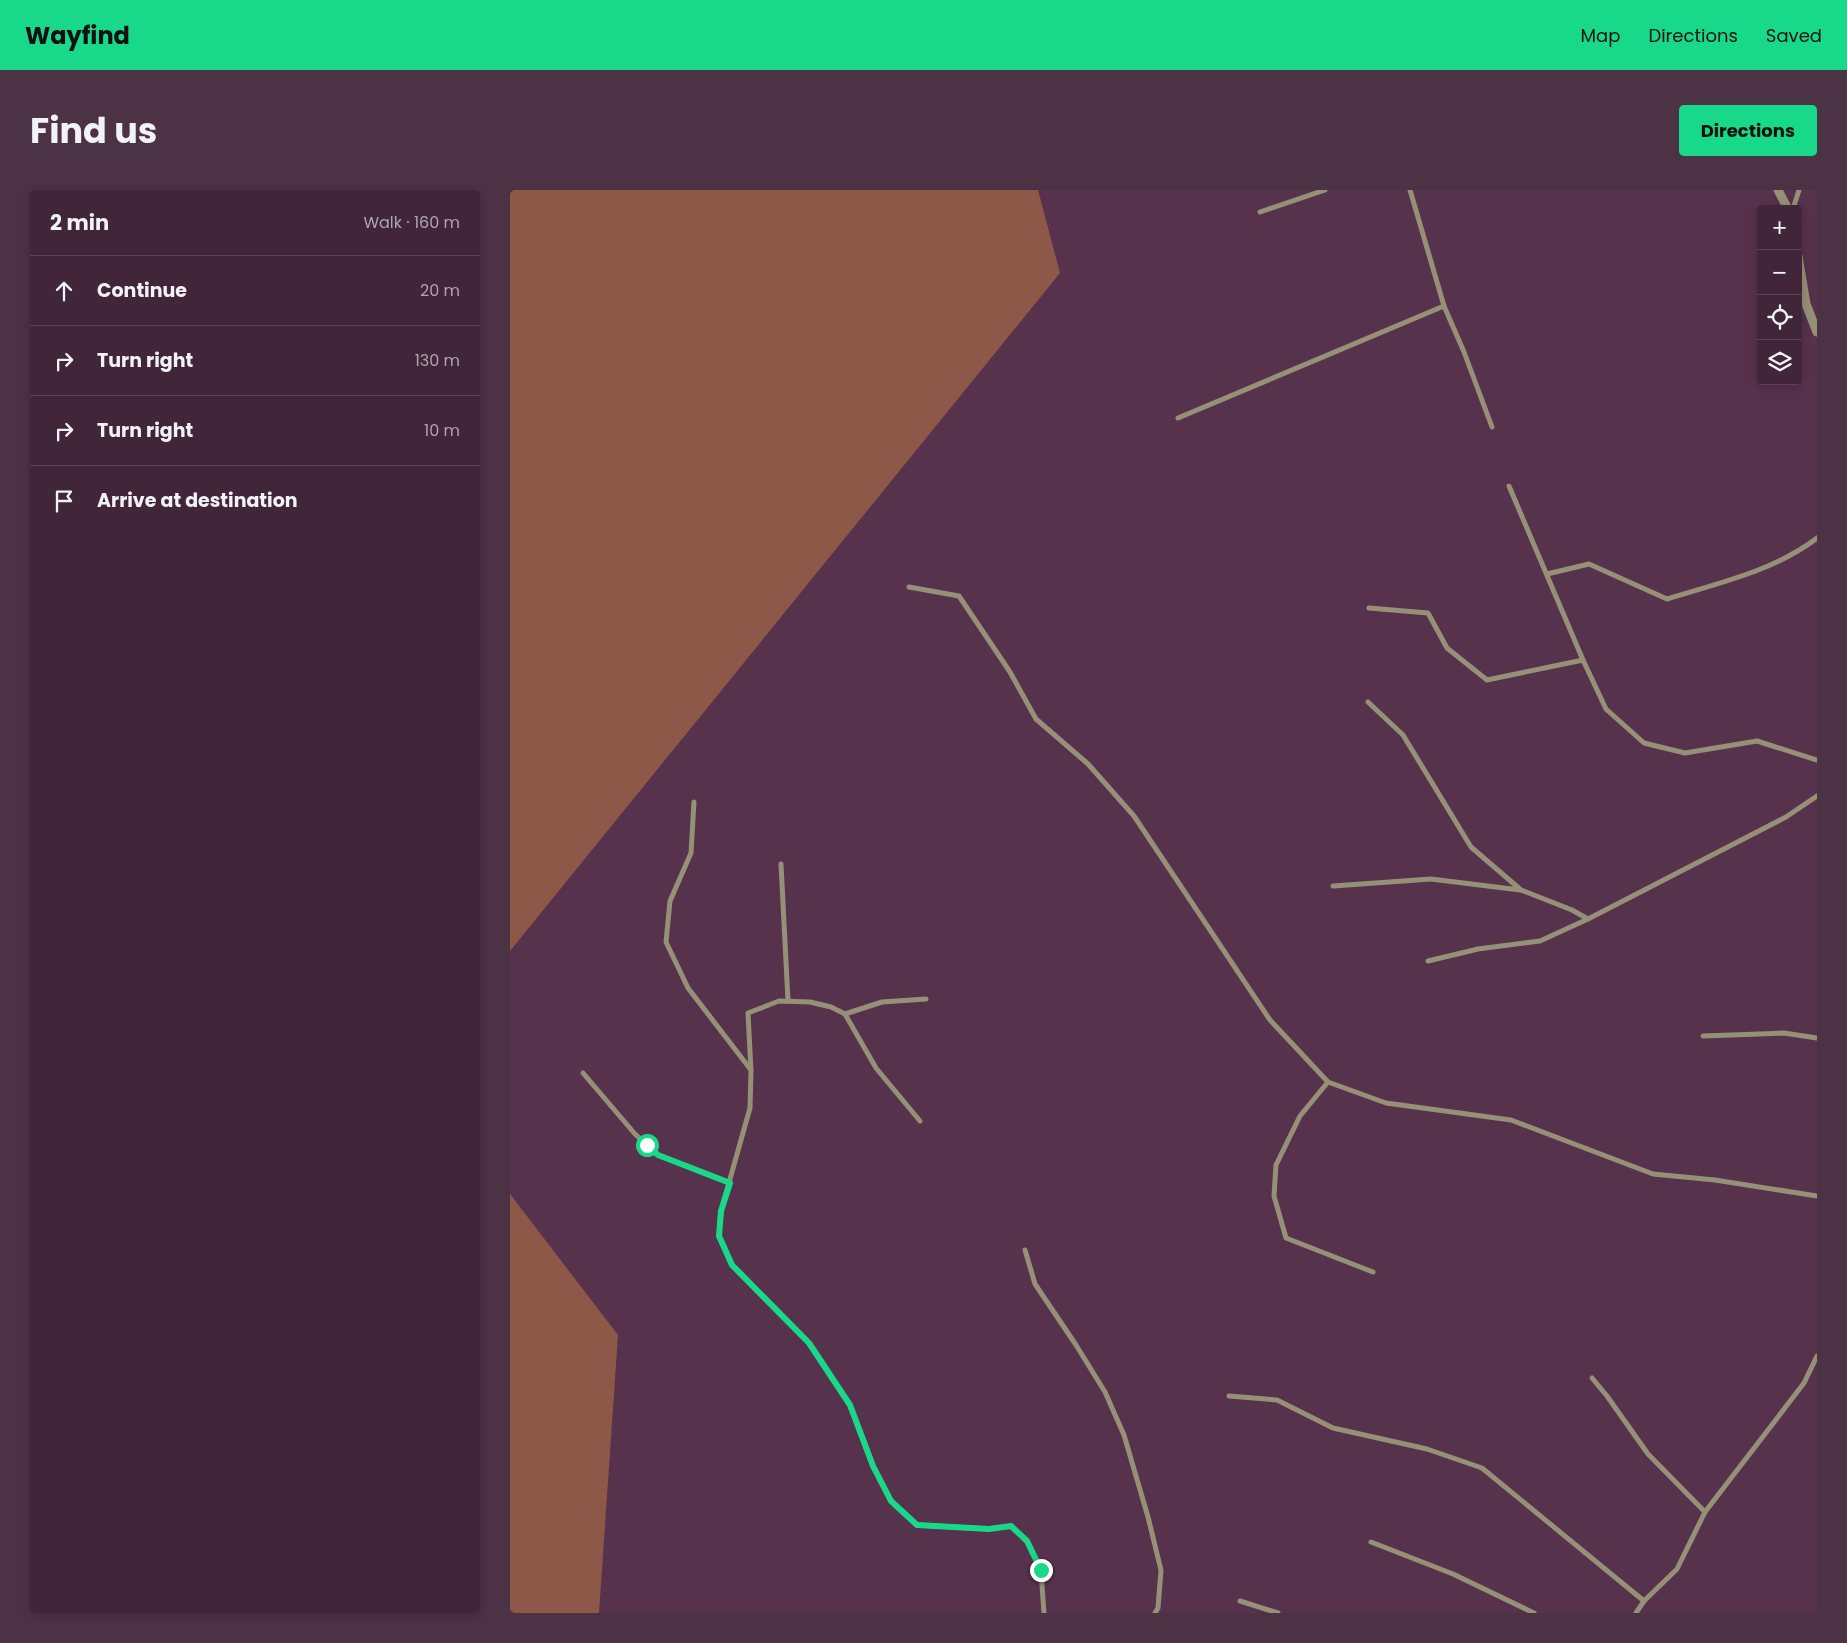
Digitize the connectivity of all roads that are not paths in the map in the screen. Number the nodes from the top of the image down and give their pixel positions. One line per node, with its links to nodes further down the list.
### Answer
1 (1326, 190): 7 (street)
2 (1410, 190): 9 (street)
3 (1778, 190): 5 (street)
4 (1799, 190): 6 (street)
5 (1786, 205)
6 (1794, 205)
7 (1260, 212)
8 (1802, 280): 10 (street)
9 (1444, 306): 11 (street); 12 (street)
10 (1817, 332)
11 (1178, 418)
12 (1492, 427)
13 (1509, 486): 15 (street)
14 (1817, 538): 15 (street)
15 (1547, 574): 18 (street)
16 (909, 587): 35 (street)
17 (1369, 608): 18 (street)
18 (1583, 660): 20 (street)
19 (1368, 702): 25 (street)
20 (1817, 760)
21 (1817, 796): 26 (street)
22 (694, 802): 33 (street)
23 (781, 864): 29 (street)
24 (1333, 886): 25 (street)
25 (1520, 890): 26 (street)
26 (1588, 918): 27 (street)
27 (1428, 961)
28 (926, 999): 30 (street)
29 (788, 1001): 30 (street); 33 (street)
30 (846, 1014): 36 (street)
31 (1704, 1036): 32 (street)
32 (1817, 1038)
33 (751, 1071): 37 (street)
34 (583, 1073): 37 (street)
35 (1328, 1082): 38 (street); 40 (street)
36 (920, 1121)
37 (730, 1183): 48 (street)
38 (1817, 1196)
39 (1025, 1250): 49 (street)
40 (1373, 1272)
41 (1817, 1356): 44 (street)
42 (1592, 1378): 44 (street)
43 (1229, 1396): 47 (street)
44 (1705, 1512): 47 (street)
45 (1371, 1542): 51 (street)
46 (1240, 1601): 50 (street)
47 (1644, 1601): 52 (street)
48 (1044, 1613)
49 (1155, 1613)
50 (1278, 1613)
51 (1534, 1613)
52 (1636, 1613)

